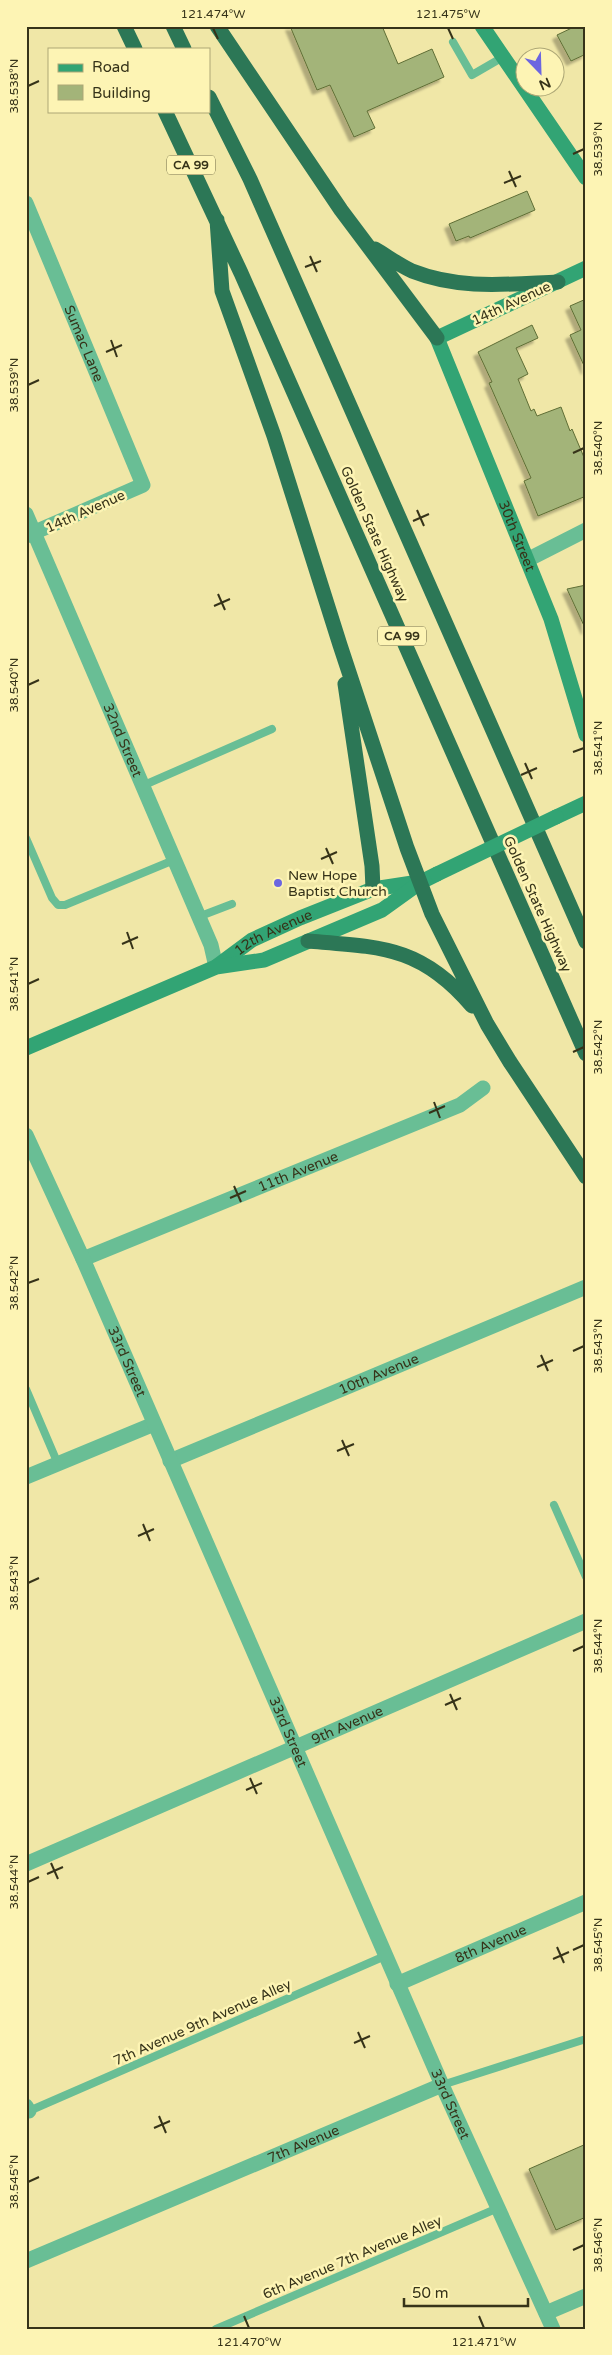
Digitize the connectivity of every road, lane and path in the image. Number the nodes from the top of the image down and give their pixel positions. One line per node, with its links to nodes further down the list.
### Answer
1 (124, 26): 6 (highway)
2 (173, 26): 7 (highway)
3 (217, 26): 14 (highway)
4 (482, 26): 8 (main road)
5 (453, 42): 8 (lane)
6 (135, 48)
7 (184, 48)
8 (503, 57): 11 (main road)
9 (210, 99): 35 (highway, Golden State Highway / CA 99)
10 (165, 112): 13 (highway, Golden State Highway / CA 99)
11 (586, 178)
12 (26, 203): 18 (street, Sumac Lane)
13 (218, 220): 23 (highway); 39 (highway, Golden State Highway / CA 99)
14 (368, 244): 16 (highway); 17 (highway)
15 (586, 268): 16 (main road, 14th Avenue)
16 (558, 282): 17 (main road, 14th Avenue)
17 (437, 338): 22 (main road, 30th Street)
18 (143, 485): 21 (street, 14th Avenue)
19 (26, 514): 21 (street, 32nd Street)
20 (586, 530): 22 (street)
21 (30, 535): 26 (street, 32nd Street)
22 (527, 560): 25 (main road, 30th Street)
23 (340, 645): 30 (highway); 31 (highway)
24 (272, 729): 26 (lane)
25 (586, 735)
26 (142, 786): 29 (street, 32nd Street)
27 (586, 803): 30 (main road, 12th Avenue, bridge)
28 (26, 838): 29 (lane)
29 (174, 860): 33 (street, 32nd Street)
30 (421, 882): 31 (main road, 12th Avenue); 34 (main road, 12th Avenue); 37 (highway)
31 (373, 889): 36 (main road, 12th Avenue)
32 (232, 904): 33 (lane)
33 (198, 916): 36 (street, 32nd Street)
34 (308, 941): 36 (main road, 12th Avenue); 37 (highway)
35 (586, 942)
36 (216, 967): 38 (main road, 12th Avenue)
37 (487, 1024): 42 (highway)
38 (26, 1048)
39 (586, 1054)
40 (483, 1088): 43 (street, 11th Avenue)
41 (26, 1135): 43 (street, 33rd Street)
42 (586, 1177)
43 (83, 1259): 46 (street, 33rd Street)
44 (586, 1287): 47 (street, 10th Avenue)
45 (26, 1389): 48 (lane)
46 (154, 1424): 47 (street, 33rd Street); 48 (street)
47 (170, 1460): 53 (street, 33rd Street)
48 (58, 1464): 49 (street)
49 (26, 1477)
50 (554, 1505): 51 (lane)
51 (586, 1577)
52 (586, 1621): 53 (street, 9th Avenue)
53 (296, 1748): 54 (street, 9th Avenue); 56 (street, 33rd Street)
54 (26, 1864)
55 (586, 1902): 57 (street, 8th Avenue)
56 (385, 1956): 57 (street, 33rd Street); 60 (lane, 7th Avenue 9th Avenue Alley)
57 (397, 1984): 59 (street, 33rd Street)
58 (586, 2039): 59 (lane, 7th Avenue)
59 (442, 2086): 61 (street, 33rd Street); 62 (street, 7th Avenue)
60 (27, 2109)
61 (498, 2208): 64 (street, 33rd Street); 65 (lane, 6th Avenue 7th Avenue Alley)
62 (26, 2261)
63 (586, 2296): 64 (street)
64 (546, 2313): 66 (street, 33rd Street)
65 (216, 2329)
66 (553, 2329)

